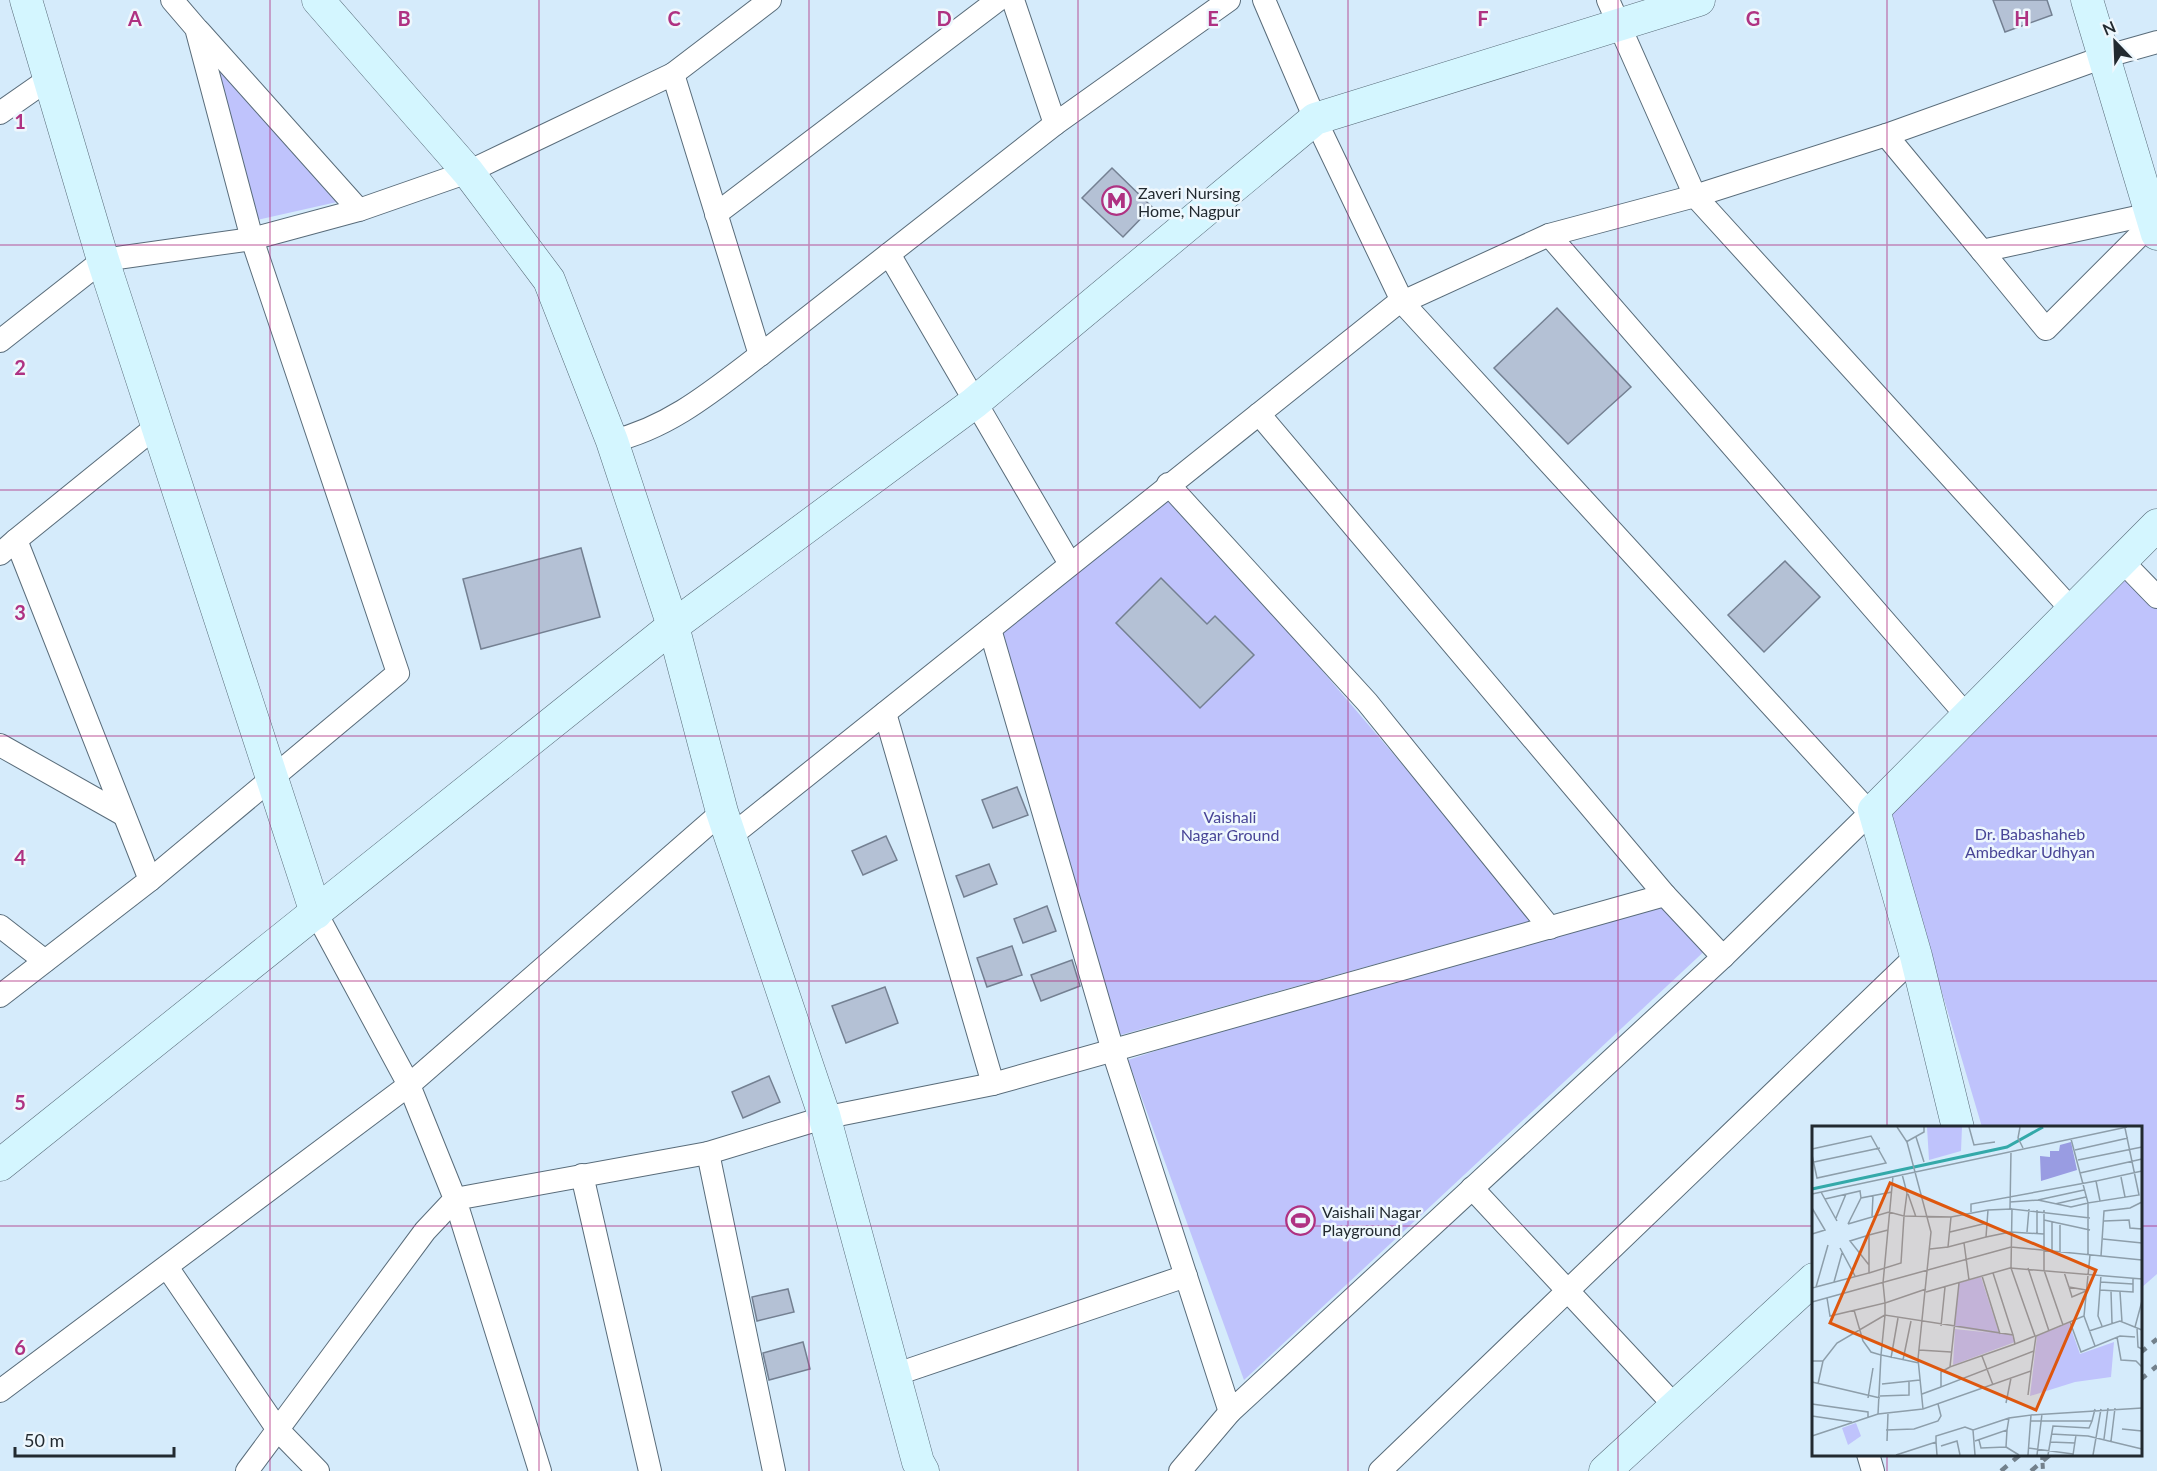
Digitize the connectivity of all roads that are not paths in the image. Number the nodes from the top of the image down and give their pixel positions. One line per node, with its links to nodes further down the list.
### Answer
1 (26, 0): 16 (street)
2 (172, 0): 12 (street)
3 (318, 0): 21 (street)
4 (770, 0): 15 (street)
5 (998, 0): 24 (street)
6 (1013, 0): 19 (street)
7 (1229, 0): 19 (street)
8 (1264, 0): 18 (street)
9 (1699, 0): 11 (street)
10 (2087, 0): 14 (street)
11 (1613, 13): 18 (street); 22 (street)
12 (196, 28): 23 (street); 27 (street)
13 (2157, 42): 14 (street)
14 (2103, 57): 20 (street); 25 (street)
15 (673, 74): 21 (street); 24 (street)
16 (50, 78): 17 (street); 30 (street)
17 (0, 113)
18 (1315, 119): 31 (street); 34 (street)
19 (1055, 124): 29 (street)
20 (1886, 135): 22 (street); 28 (street)
21 (468, 172): 23 (street); 37 (street)
22 (1695, 196): 26 (street); 44 (street)
23 (359, 210): 27 (street)
24 (716, 214): 33 (street)
25 (2153, 217): 28 (street); 28 (street)
26 (1550, 236): 31 (street); 48 (street)
27 (252, 239): 30 (street); 50 (street)
28 (1982, 251)
29 (889, 254): 33 (street); 34 (street)
30 (103, 260): 32 (street); 36 (street)
31 (1403, 303): 35 (street); 51 (street)
32 (0, 341)
33 (760, 355): 37 (street)
34 (974, 403): 42 (street); 45 (street)
35 (1259, 414): 38 (street); 55 (street)
36 (158, 425): 40 (street); 50 (street)
37 (612, 441): 45 (street)
38 (1168, 484): 42 (street); 58 (street)
39 (2157, 525): 41 (street)
40 (8, 547): 52 (street)
41 (2121, 560): 43 (street); 44 (street)
42 (1070, 564): 46 (street)
43 (2157, 597)
44 (2071, 609): 48 (street)
45 (673, 626): 53 (street); 56 (street)
46 (990, 629): 47 (street); 63 (street)
47 (885, 713): 53 (street); 64 (street)
48 (1968, 716): 51 (street)
49 (0, 745): 52 (street)
50 (272, 777): 54 (street); 56 (street)
51 (1872, 811): 59 (street); 60 (street)
52 (124, 815): 54 (street)
53 (727, 824): 65 (street); 66 (street)
54 (150, 880): 61 (street)
55 (1665, 895): 58 (street); 60 (street)
56 (316, 913): 65 (street); 69 (street)
57 (0, 926): 61 (street)
58 (1550, 928): 63 (street)
59 (1916, 956): 67 (street); 76 (street)
60 (1723, 957): 71 (street)
61 (45, 961): 62 (street)
62 (0, 996)
63 (1113, 1051): 64 (street); 74 (street)
64 (993, 1084): 66 (street)
65 (409, 1085): 72 (street); 73 (street)
66 (823, 1118): 68 (street); 77 (street)
67 (1958, 1126)
68 (708, 1152): 70 (street); 87 (street)
69 (0, 1165)
70 (582, 1175): 72 (street); 86 (street)
71 (1472, 1188): 76 (street); 80 (street)
72 (455, 1198): 81 (street); 85 (street)
73 (166, 1268): 78 (street); 81 (street)
74 (1186, 1276): 77 (street); 80 (street)
75 (1812, 1280): 79 (street)
76 (1569, 1289): 79 (street); 90 (street)
77 (894, 1375): 88 (street)
78 (0, 1391)
79 (1675, 1406): 91 (street)
80 (1230, 1412): 89 (street)
81 (278, 1430): 83 (street); 84 (street)
82 (1868, 1456): 92 (street)
83 (247, 1471)
84 (318, 1471)
85 (540, 1471)
86 (650, 1471)
87 (774, 1471)
88 (923, 1471)
89 (1180, 1471)
90 (1380, 1471)
91 (1605, 1471)
92 (1873, 1471)

